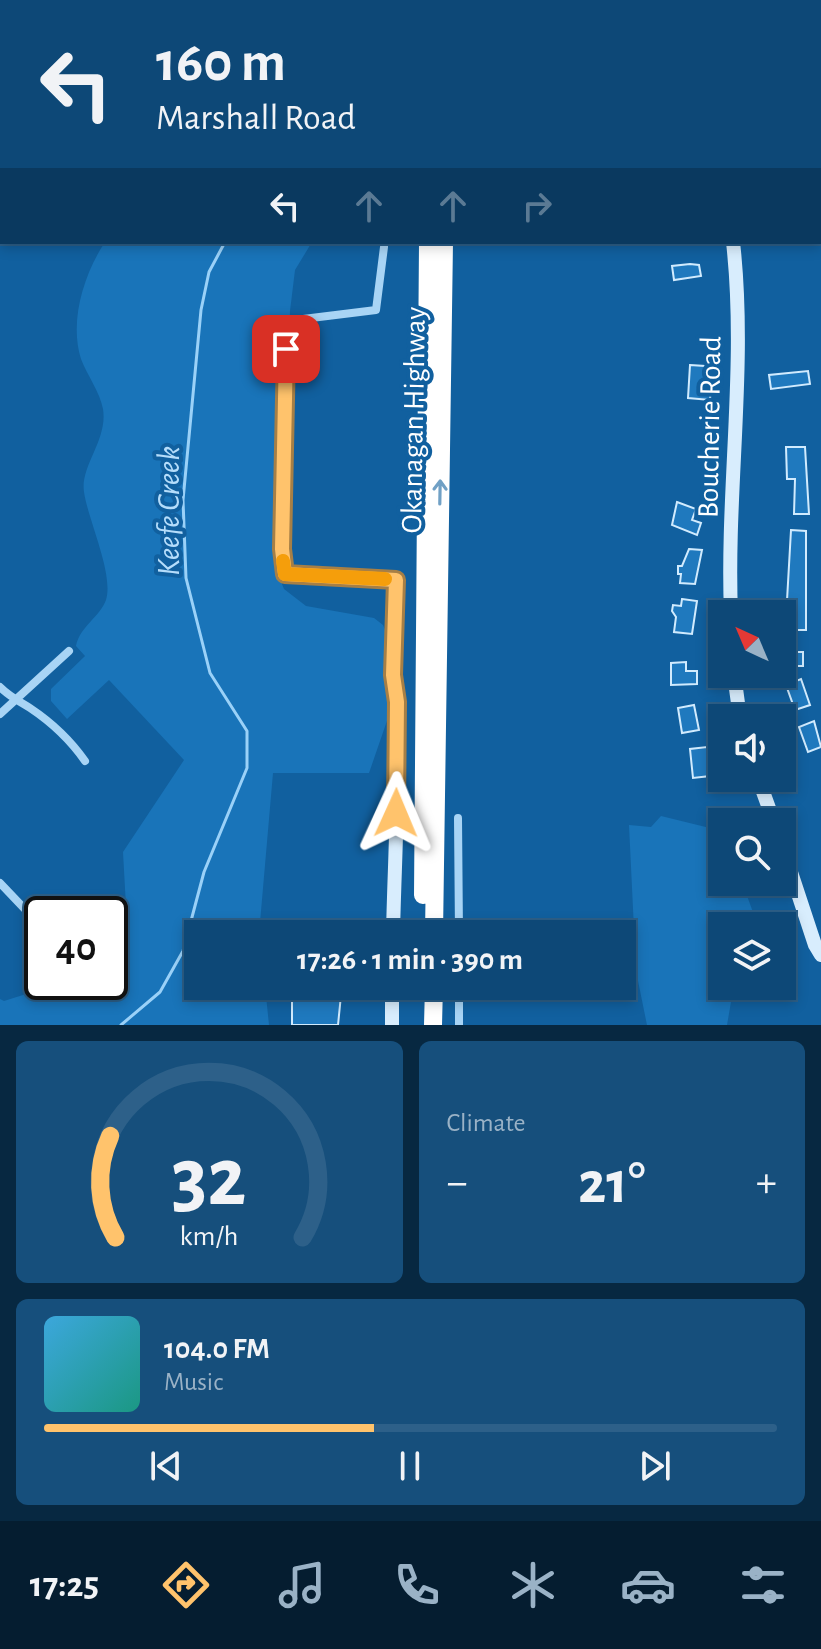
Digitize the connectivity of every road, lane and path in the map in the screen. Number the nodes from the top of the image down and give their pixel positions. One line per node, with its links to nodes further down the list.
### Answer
1 (428, 244): 17 (highway, Okanagan Highway)
2 (444, 244): 18 (highway, Okanagan Highway, one-way to 2)
3 (733, 244): 6 (main road, Boucherie Road)
4 (384, 247): 5 (street)
5 (396, 580): 16 (main road)
6 (731, 600)
7 (69, 651): 9 (street)
8 (0, 687): 9 (street)
9 (14, 701): 10 (street); 11 (street)
10 (0, 714)
11 (85, 761)
12 (458, 818): 19 (street)
13 (0, 883): 15 (street)
14 (796, 887): 20 (main road)
15 (24, 908)
16 (393, 920)
17 (422, 920)
18 (434, 920)
19 (459, 920)
20 (821, 955)
21 (392, 1000): 25 (main road)
22 (422, 1000): 26 (highway)
23 (434, 1000): 27 (highway)
24 (459, 1000): 28 (street)
25 (392, 1025)
26 (422, 1025)
27 (433, 1025)
28 (459, 1025)

